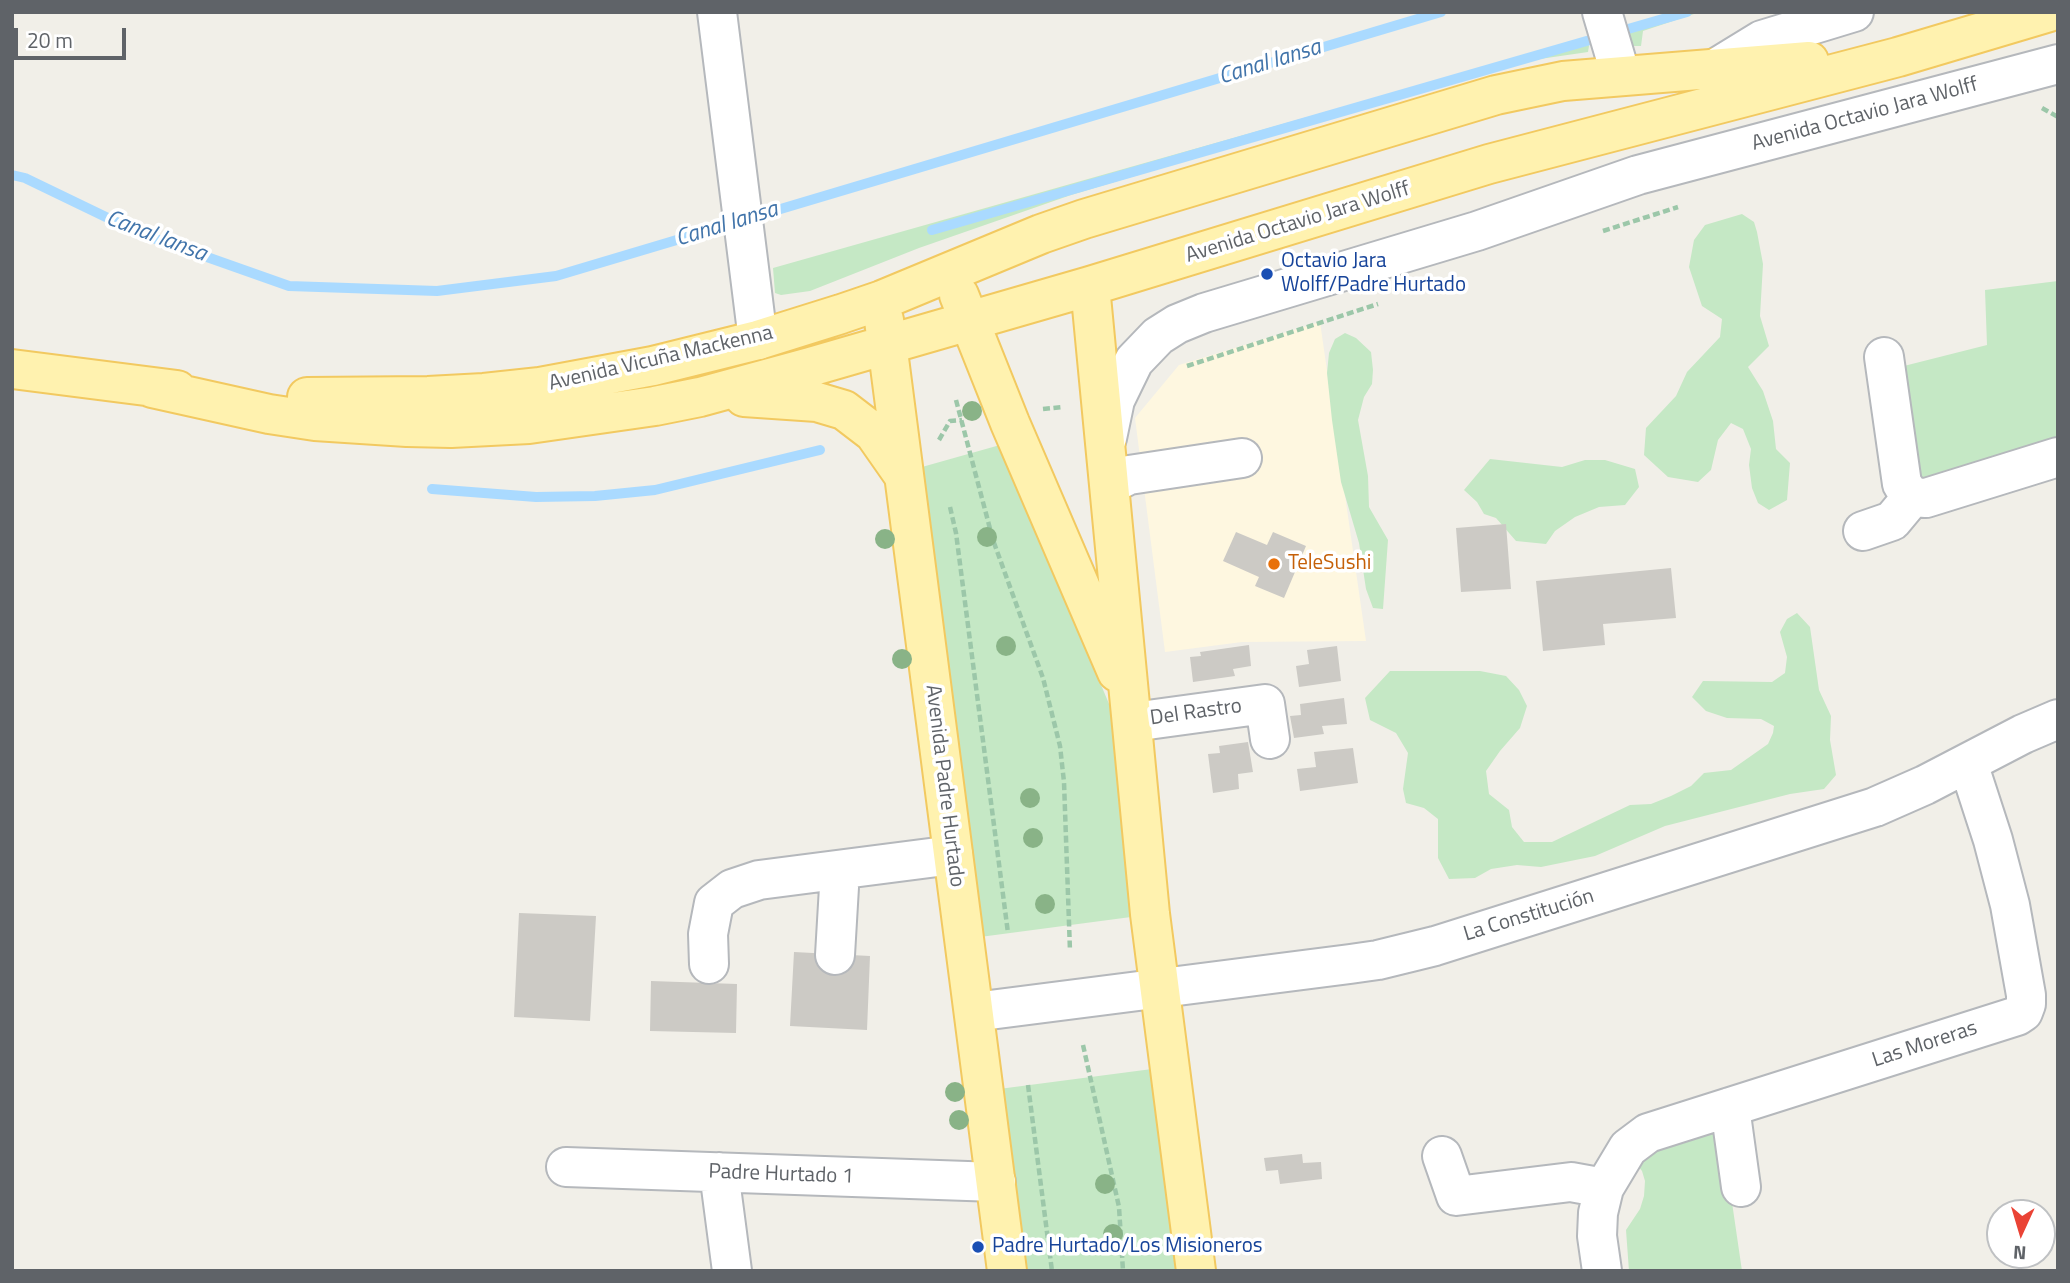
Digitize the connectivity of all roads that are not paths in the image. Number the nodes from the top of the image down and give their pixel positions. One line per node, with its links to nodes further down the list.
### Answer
1 (717, 12): 13 (street)
2 (1602, 12): 8 (street)
3 (1854, 12): 7 (street)
4 (2049, 12): 5 (main road, Avenida Octavio Jara Wolff)
5 (1898, 57): 7 (main road, Avenida Octavio Jara Wolff); 10 (main road, Avenida Octavio Jara Wolff)
6 (2058, 64): 21 (street, Avenida Octavio Jara Wolff)
7 (1713, 70): 8 (main road, Avenida Octavio Jara Wolff)
8 (1620, 76): 9 (main road, Avenida Octavio Jara Wolff)
9 (950, 271): 11 (main road, Avenida Vicuña Mackenna); 12 (main road)
10 (1090, 286): 12 (main road, Avenida Octavio Jara Wolff); 21 (main road)
11 (881, 300): 13 (main road, Avenida Vicuña Mackenna); 14 (main road, Avenida Padre Hurtado)
12 (969, 320): 14 (main road, Avenida Octavio Jara Wolff); 25 (main road)
13 (758, 340): 17 (main road, Avenida Vicuña Mackenna)
14 (887, 344): 18 (main road, Avenida Octavio Jara Wolff); 22 (main road, Avenida Padre Hurtado)
15 (1885, 357): 23 (street)
16 (12, 369): 17 (main road, Avenida Vicuña Mackenna)
17 (152, 388): 18 (main road, Avenida Vicuña Mackenna)
18 (700, 397): 22 (main road)
19 (2058, 457): 23 (street)
20 (1242, 458): 21 (street)
21 (1108, 467): 25 (main road)
22 (905, 479): 29 (main road, Avenida Padre Hurtado)
23 (1912, 497): 24 (street)
24 (1863, 531)
25 (1132, 714): 27 (street, Del Rastro); 33 (main road)
26 (2058, 719): 28 (street, La Constitución)
27 (1270, 739)
28 (1968, 763): 33 (street, La Constitución); 35 (street, Las Moreras)
29 (953, 855): 30 (street); 34 (main road, Avenida Padre Hurtado)
30 (840, 870): 31 (street); 32 (street)
31 (835, 955)
32 (709, 964)
33 (1160, 988): 34 (street, La Constitución); 44 (main road)
34 (974, 1012): 39 (main road, Avenida Padre Hurtado)
35 (1730, 1107): 40 (street); 41 (street, Las Moreras)
36 (1442, 1156): 41 (street)
37 (566, 1167): 38 (street, Padre Hurtado 1)
38 (719, 1172): 39 (street, Padre Hurtado 1); 42 (street)
39 (996, 1182): 43 (main road, Avenida Padre Hurtado)
40 (1741, 1187)
41 (1604, 1188): 45 (street, Las Moreras)
42 (732, 1271)
43 (1007, 1271)
44 (1196, 1271)
45 (1602, 1271)

